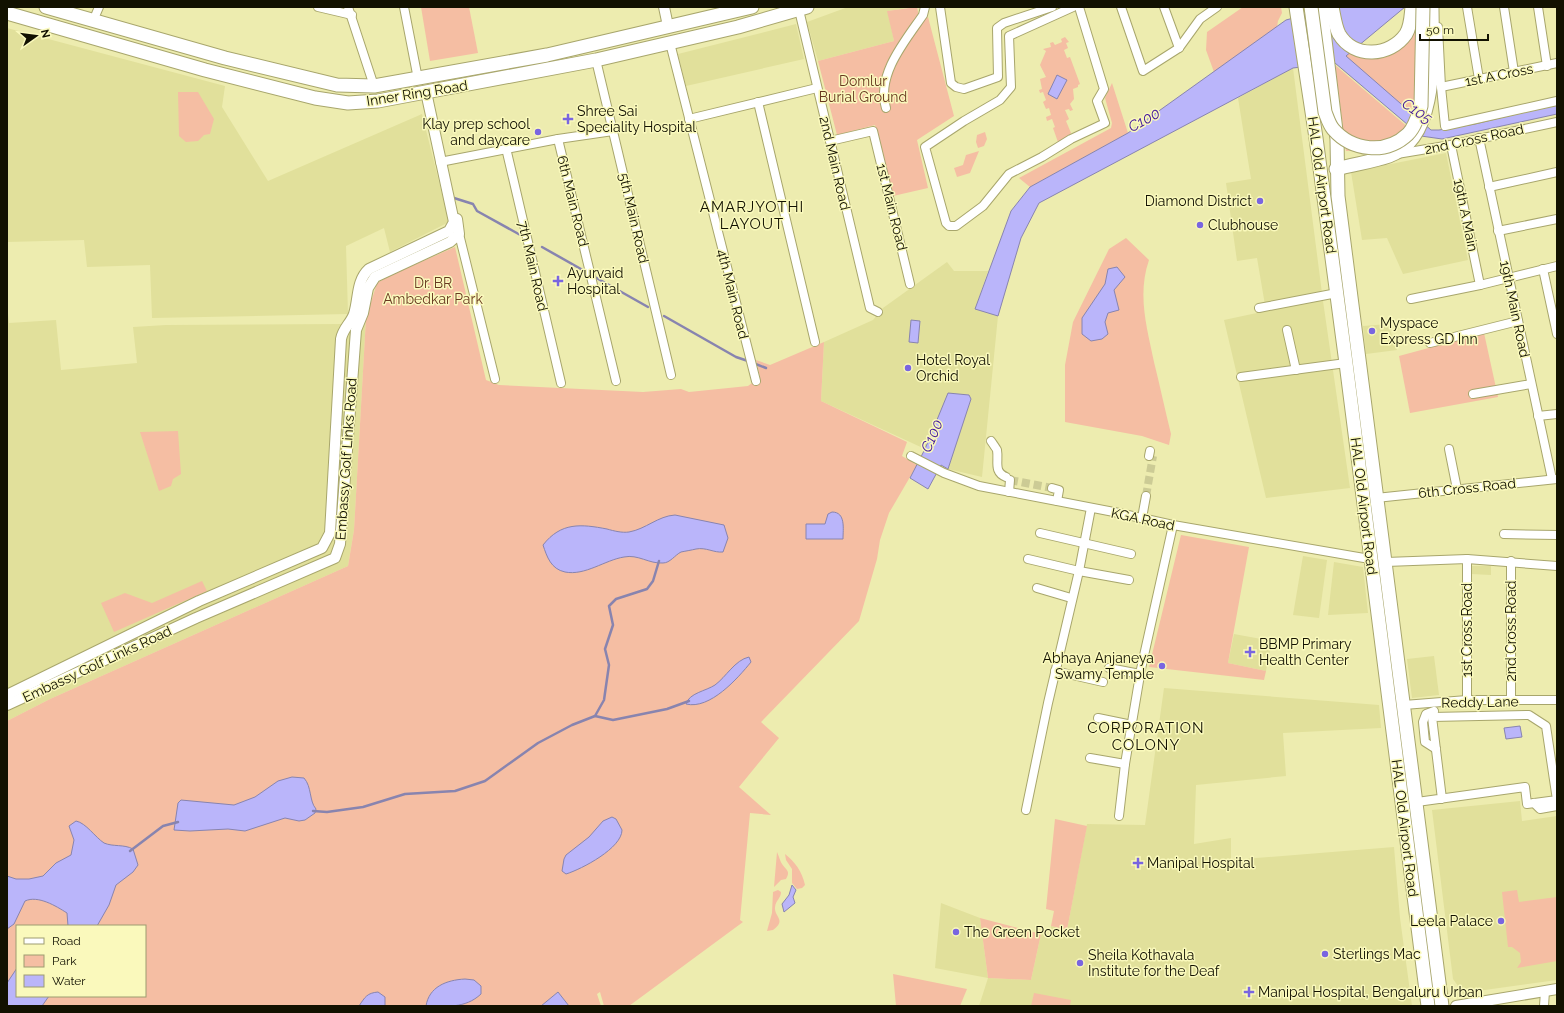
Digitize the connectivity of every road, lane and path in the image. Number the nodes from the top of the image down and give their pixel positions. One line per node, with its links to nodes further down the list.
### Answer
1 (46, 7): 30 (main road, Inner Ring Road)
2 (99, 7): 30 (street)
3 (318, 7): 29 (street)
4 (348, 7): 29 (street)
5 (404, 7): 38 (street)
6 (664, 7): 31 (street)
7 (752, 7): 31 (main road, Inner Ring Road)
8 (925, 7): 46 (street)
9 (940, 7): 10 (street)
10 (1052, 7)
11 (1072, 7): 12 (street)
12 (1079, 7)
13 (1121, 7): 33 (street)
14 (1164, 7): 33 (street)
15 (1218, 7): 33 (street)
16 (1296, 7): 68 (main road, HAL Old Airport Road)
17 (1311, 7): 21 (main road, bridge)
18 (1321, 7): 57 (main road, HAL Old Airport Road)
19 (1332, 7): 20 (main road)
20 (1412, 7)
21 (1423, 7)
22 (1432, 7): 55 (main road)
23 (1438, 7): 41 (street)
24 (1467, 7): 39 (street)
25 (1504, 7): 37 (street)
26 (1538, 7): 36 (street)
27 (803, 8): 32 (main road, Inner Ring Road); 42 (street, 2nd Main Road)
28 (7, 13): 43 (main road, Inner Ring Road)
29 (352, 15): 40 (street)
30 (93, 21): 40 (main road, Inner Ring Road)
31 (668, 26): 38 (main road, Inner Ring Road)
32 (670, 43): 34 (main road, Inner Ring Road); 47 (street, 4th Main Road)
33 (1179, 48)
34 (596, 60): 43 (main road, Inner Ring Road); 49 (street, 5th Main Road)
35 (1557, 63): 36 (street, 1st A Cross)
36 (1547, 66): 37 (street, 1st A Cross)
37 (1514, 72): 39 (street, 1st A Cross)
38 (418, 79): 40 (main road, Inner Ring Road)
39 (1479, 79): 41 (street, 1st A Cross)
40 (374, 86)
41 (1441, 87): 44 (street)
42 (818, 88): 45 (street); 52 (street, 2nd Main Road)
43 (426, 92): 56 (street)
44 (1557, 101)
45 (758, 102): 47 (street); 76 (street)
46 (886, 108)
47 (689, 119): 84 (street, 4th Main Road)
48 (1557, 122): 50 (street, 2nd Cross Road)
49 (613, 132): 51 (street); 80 (street, 5th Main Road)
50 (1478, 138): 53 (street, 2nd Cross Road); 59 (street, 19th Main Road)
51 (558, 139): 54 (street); 83 (street, 6th Main Road)
52 (830, 141): 66 (street, 1st Main Road); 71 (street, 2nd Main Road)
53 (1451, 145): 55 (street, 2nd Cross Road); 67 (street, 19th A Main)
54 (506, 148): 56 (street); 85 (street, 7th Main Road)
55 (1390, 156): 57 (main road)
56 (440, 162): 61 (street)
57 (1336, 169): 98 (main road, HAL Old Airport Road)
58 (1557, 172): 59 (street)
59 (1489, 187): 62 (street, 19th Main Road)
60 (1557, 219): 62 (street)
61 (455, 231): 72 (street, Embassy Golf Links Road); 82 (street)
62 (1498, 231): 65 (street, 19th Main Road)
63 (1557, 266): 64 (street)
64 (1543, 269): 65 (street); 75 (street)
65 (1508, 277): 67 (street); 73 (street, 19th Main Road)
66 (910, 284)
67 (1480, 285): 69 (street)
68 (1330, 294): 70 (street); 78 (main road, HAL Old Airport Road)
69 (1411, 298)
70 (1259, 308)
71 (878, 312)
72 (358, 314): 122 (street, Embassy Golf Links Road); 126 (street, Embassy Golf Links Road)
73 (1518, 321): 77 (street); 86 (street, 19th Main Road)
74 (1287, 330): 79 (street)
75 (1557, 334)
76 (815, 342)
77 (1430, 343)
78 (1346, 363): 79 (street); 108 (main road, HAL Old Airport Road)
79 (1296, 370): 81 (street)
80 (671, 375)
81 (1241, 377)
82 (495, 379)
83 (616, 381)
84 (756, 381)
85 (561, 383)
86 (1531, 384): 87 (street); 89 (street, 19th Main Road)
87 (1473, 394)
88 (1557, 414): 89 (street)
89 (1538, 416): 93 (street, 19th Main Road)
90 (992, 442): 96 (street)
91 (1449, 449): 95 (street)
92 (911, 456): 96 (street, KGA Road)
93 (1554, 479): 95 (street, 6th Cross Road)
94 (1052, 488): 99 (street)
95 (1457, 489): 98 (street, 6th Cross Road)
96 (1009, 492): 99 (street, KGA Road)
97 (1143, 496): 101 (street)
98 (1376, 498): 112 (main road, HAL Old Airport Road)
99 (1056, 501): 100 (street, KGA Road)
100 (1090, 508): 101 (street, KGA Road); 106 (street)
101 (1139, 518): 102 (street, KGA Road)
102 (1173, 525): 108 (street, KGA Road); 120 (street)
103 (1040, 533): 106 (street)
104 (1504, 534): 105 (street)
105 (1557, 535)
106 (1084, 542): 107 (street); 114 (street)
107 (1131, 554)
108 (1371, 557): 144 (main road, HAL Old Airport Road)
109 (1028, 559): 114 (street)
110 (1467, 559): 111 (street); 112 (street); 123 (street, 1st Cross Road)
111 (1512, 561): 113 (street); 125 (street, 2nd Cross Road)
112 (1386, 562): 127 (main road, HAL Old Airport Road)
113 (1557, 566)
114 (1079, 571): 115 (street); 117 (street)
115 (1129, 580)
116 (1037, 588): 117 (street)
117 (1071, 598): 119 (street)
118 (1109, 668): 120 (street)
119 (1056, 671): 121 (street); 138 (street)
120 (1140, 674): 130 (street)
121 (1103, 682)
122 (7, 694)
123 (1467, 700): 125 (street, Reddy Lane); 127 (street, Reddy Lane)
124 (1557, 700): 125 (street, Reddy Lane)
125 (1511, 701)
126 (7, 705)
127 (1404, 705): 135 (main road, HAL Old Airport Road)
128 (1434, 712): 131 (street)
129 (1098, 718): 130 (street)
130 (1132, 725): 133 (street)
131 (1436, 749): 134 (street); 136 (street)
132 (1090, 758): 133 (street)
133 (1125, 764): 139 (street)
134 (1442, 799): 135 (street); 136 (street)
135 (1416, 802): 142 (main road, HAL Old Airport Road)
136 (1534, 803): 137 (street)
137 (1557, 806)
138 (1026, 810)
139 (1119, 816)
140 (1557, 989): 141 (street)
141 (1546, 991): 143 (street); 145 (street)
142 (1441, 1000): 143 (street)
143 (1459, 1005)
144 (1428, 1006)
145 (1544, 1006)

